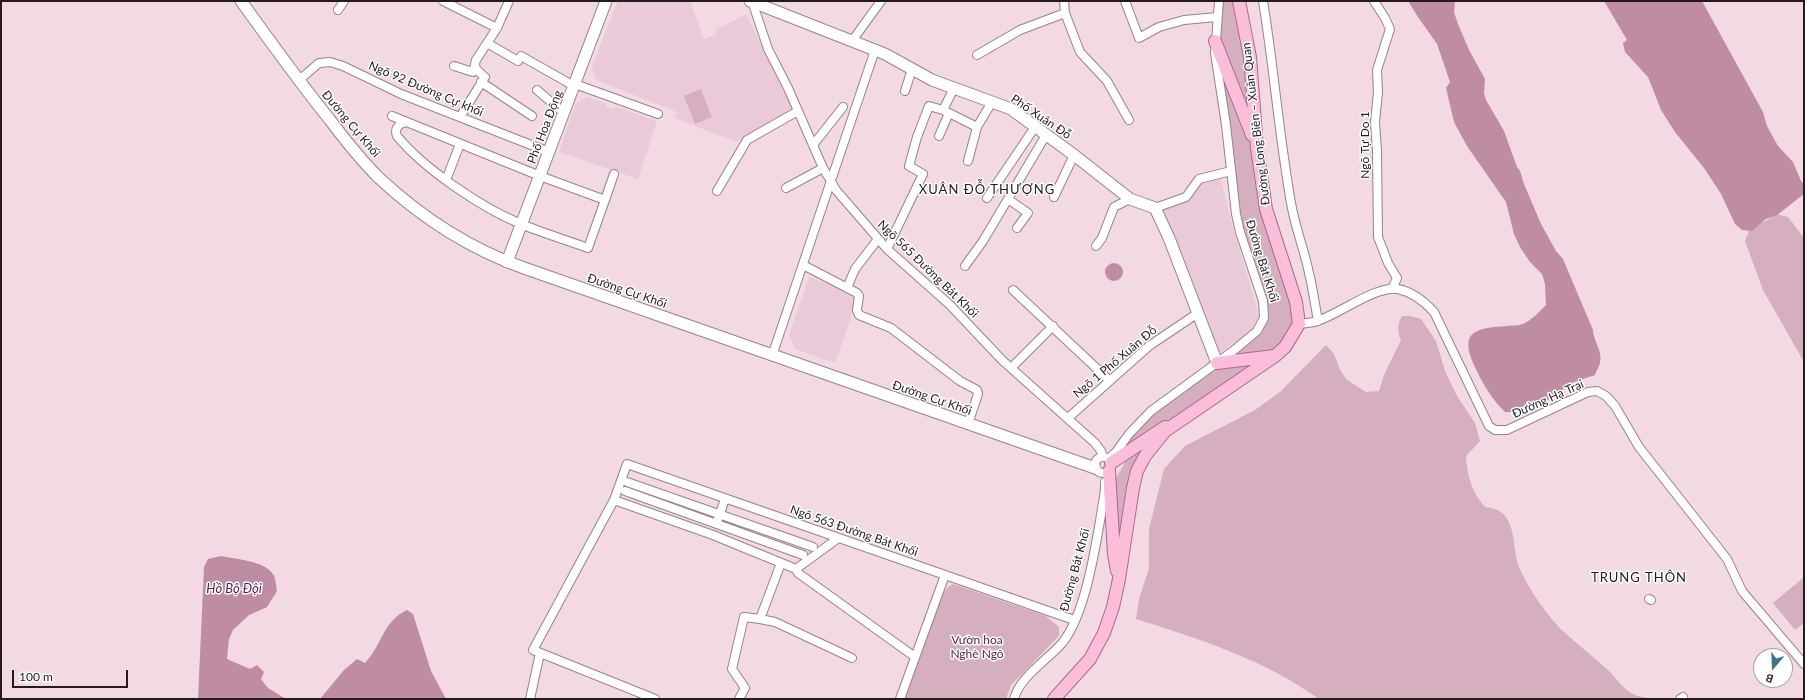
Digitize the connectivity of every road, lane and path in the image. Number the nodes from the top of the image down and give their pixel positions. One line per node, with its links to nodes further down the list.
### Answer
1 (241, 1): 26 (street, Đường Cự Khối)
2 (344, 1): 14 (street)
3 (443, 1): 17 (street)
4 (509, 1): 17 (street)
5 (606, 1): 28 (street, Phố Hoa Động)
6 (881, 1): 18 (street)
7 (1064, 1): 15 (street)
8 (1125, 1): 16 (street)
9 (1219, 1): 16 (street, Đường Bát Khối)
10 (1239, 1): 49 (main road, Đường Long Biên – Xuân Quan)
11 (1263, 1): 79 (street)
12 (1374, 1): 76 (street, Ngõ Tự Do 1)
13 (751, 2): 18 (street, Phố Xuân Đỗ); 34 (street, Ngõ 565 Đường Bát Khối)
14 (338, 10)
15 (1065, 13): 22 (street); 41 (street)
16 (1217, 17): 19 (street, Đường Bát Khối)
17 (497, 28): 20 (street)
18 (852, 40): 21 (street, Phố Xuân Đỗ)
19 (1215, 41): 49 (main road); 54 (street, Đường Bát Khối)
20 (487, 43): 23 (street); 28 (street)
21 (875, 50): 25 (street, Phố Xuân Đỗ); 58 (street)
22 (977, 55)
23 (475, 62): 24 (street); 27 (street)
24 (454, 66)
25 (912, 69): 29 (street, Phố Xuân Đỗ); 31 (street)
26 (298, 81): 40 (street, Ngõ 92 Đường Cự khối); 72 (street, Đường Cự Khối)
27 (481, 82): 39 (street); 40 (street)
28 (574, 85): 36 (street, Phố Hoa Động); 37 (street)
29 (954, 88): 32 (street, Phố Xuân Đỗ); 35 (street)
30 (537, 90): 36 (street)
31 (905, 91)
32 (992, 102): 43 (street); 44 (street, Phố Xuân Đỗ)
33 (843, 107): 48 (street)
34 (798, 111): 48 (street, Ngõ 565 Đường Bát Khối); 60 (street)
35 (946, 112): 43 (street); 46 (street); 71 (street)
36 (564, 113): 50 (street, Phố Hoa Động)
37 (658, 114)
38 (392, 116): 42 (street)
39 (532, 116)
40 (460, 117): 50 (street, Ngõ 92 Đường Cự khối)
41 (1129, 120)
42 (407, 122): 47 (street); 57 (street)
43 (977, 127): 52 (street)
44 (1035, 127): 45 (street, Phố Xuân Đỗ); 62 (street)
45 (1046, 135): 51 (street, Phố Xuân Đỗ); 63 (street)
46 (939, 136)
47 (460, 144): 56 (street); 57 (street)
48 (813, 145): 53 (street, Ngõ 565 Đường Bát Khối)
49 (1258, 148): 80 (main road, Đường Long Biên – Xuân Quan)
50 (549, 152): 56 (street, Phố Hoa Động)
51 (1074, 155): 61 (street); 64 (street, Phố Xuân Đỗ)
52 (968, 161)
53 (823, 168): 58 (street, Ngõ 565 Đường Bát Khối); 59 (street)
54 (1231, 172): 66 (street); 84 (street, Đường Bát Khối)
55 (614, 174): 65 (street)
56 (540, 176): 65 (street); 67 (street, Phố Hoa Động)
57 (446, 180): 67 (street)
58 (831, 182): 69 (street, Ngõ 565 Đường Bát Khối); 73 (street)
59 (786, 188)
60 (717, 191)
61 (1054, 197)
62 (987, 198)
63 (1008, 199): 68 (street); 74 (street)
64 (1130, 199): 66 (street, Phố Xuân Đỗ); 70 (street)
65 (605, 200): 67 (street)
66 (1154, 208): 78 (street)
67 (522, 224): 72 (street, Phố Hoa Động)
68 (1017, 228)
69 (878, 239): 71 (street, Ngõ 565 Đường Bát Khối); 75 (street)
70 (1096, 246)
71 (887, 249): 85 (street, Ngõ 565 Đường Bát Khối)
72 (507, 262): 82 (street, Đường Cự Khối)
73 (803, 265): 75 (street); 82 (street)
74 (965, 266)
75 (847, 288): 89 (street)
76 (1392, 289): 79 (street); 109 (street, Đường Hạ Trại)
77 (1013, 290): 81 (street)
78 (1198, 313): 84 (street); 86 (street, Ngõ 1 Phố Xuân Đỗ)
79 (1318, 321): 80 (street)
80 (1299, 324): 83 (main road)
81 (1053, 326): 85 (street); 86 (street)
82 (772, 356): 89 (street, Đường Cự Khối)
83 (1275, 356): 84 (main road); 87 (main road)
84 (1217, 363): 90 (street, Đường Bát Khối)
85 (1010, 368): 88 (street, Ngõ 565 Đường Bát Khối)
86 (1109, 380): 88 (street, Ngõ 1 Phố Xuân Đỗ)
87 (1189, 415): 90 (main road); 103 (main road)
88 (1068, 418): 90 (street, Ngõ 565 Đường Bát Khối)
89 (968, 424): 90 (street, Đường Cự Khối)
90 (1105, 465): 103 (main road); 105 (street, Đường Bát Khối)
91 (627, 482): 95 (street)
92 (625, 492): 96 (street)
93 (725, 498): 94 (street, Ngõ 563 Đường Bát Khối); 95 (street); 97 (street, Ngõ 563 Đường Bát Khối)
94 (614, 500): 100 (street); 106 (street)
95 (720, 515): 96 (street); 98 (street)
96 (716, 528): 99 (street)
97 (837, 539): 101 (street); 102 (street, Ngõ 563 Đường Bát Khối)
98 (813, 547)
99 (803, 555)
100 (781, 563): 101 (street); 104 (street)
101 (796, 569): 107 (street)
102 (945, 575): 105 (street, Ngõ 563 Đường Bát Khối); 107 (street)
103 (1119, 580): 115 (main road)
104 (760, 619): 108 (street); 112 (street)
105 (1074, 620): 114 (street, Đường Bát Khối)
106 (540, 653): 110 (street); 111 (street)
107 (915, 657): 113 (street)
108 (852, 658)
109 (1804, 664)
110 (530, 699)
111 (655, 699)
112 (739, 699)
113 (900, 699)
114 (1014, 699)
115 (1054, 699)

